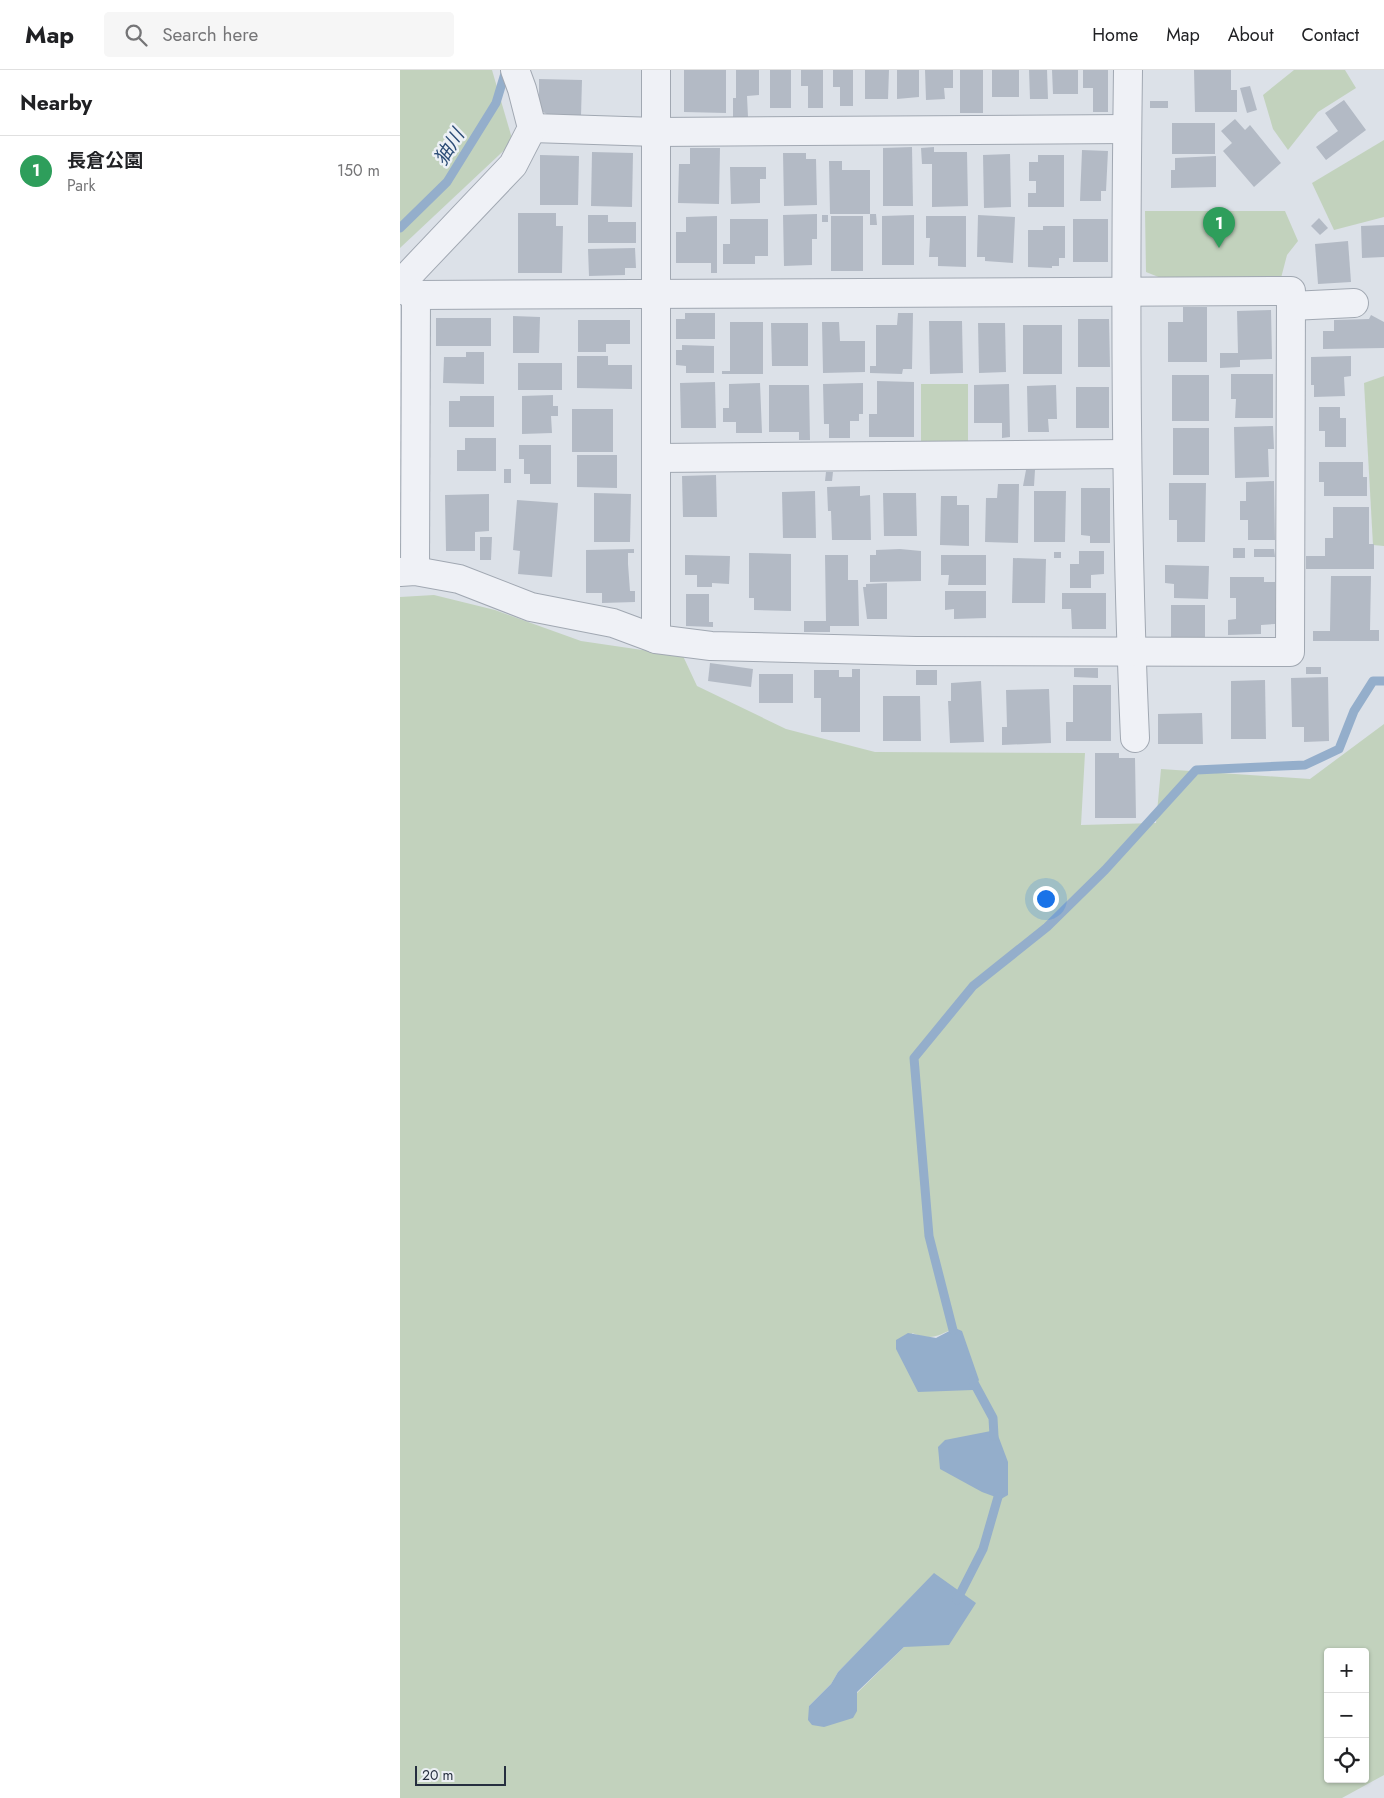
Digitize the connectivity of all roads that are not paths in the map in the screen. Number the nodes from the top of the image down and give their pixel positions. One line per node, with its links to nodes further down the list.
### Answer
1 (656, 70): 6 (street)
2 (1128, 70): 5 (street)
3 (519, 79): 4 (street)
4 (532, 128): 6 (street); 7 (street)
5 (1127, 129): 6 (street); 8 (street)
6 (656, 132): 9 (street)
7 (405, 289): 9 (street); 14 (street)
8 (1125, 291): 9 (street); 11 (street); 12 (street)
9 (658, 294): 13 (street)
10 (1354, 303): 11 (street)
11 (1291, 306): 16 (street)
12 (1128, 454): 13 (street); 16 (street)
13 (658, 458): 15 (street)
14 (408, 572): 15 (street)
15 (656, 639): 16 (street)
16 (1131, 652): 17 (street)
17 (1135, 738)

